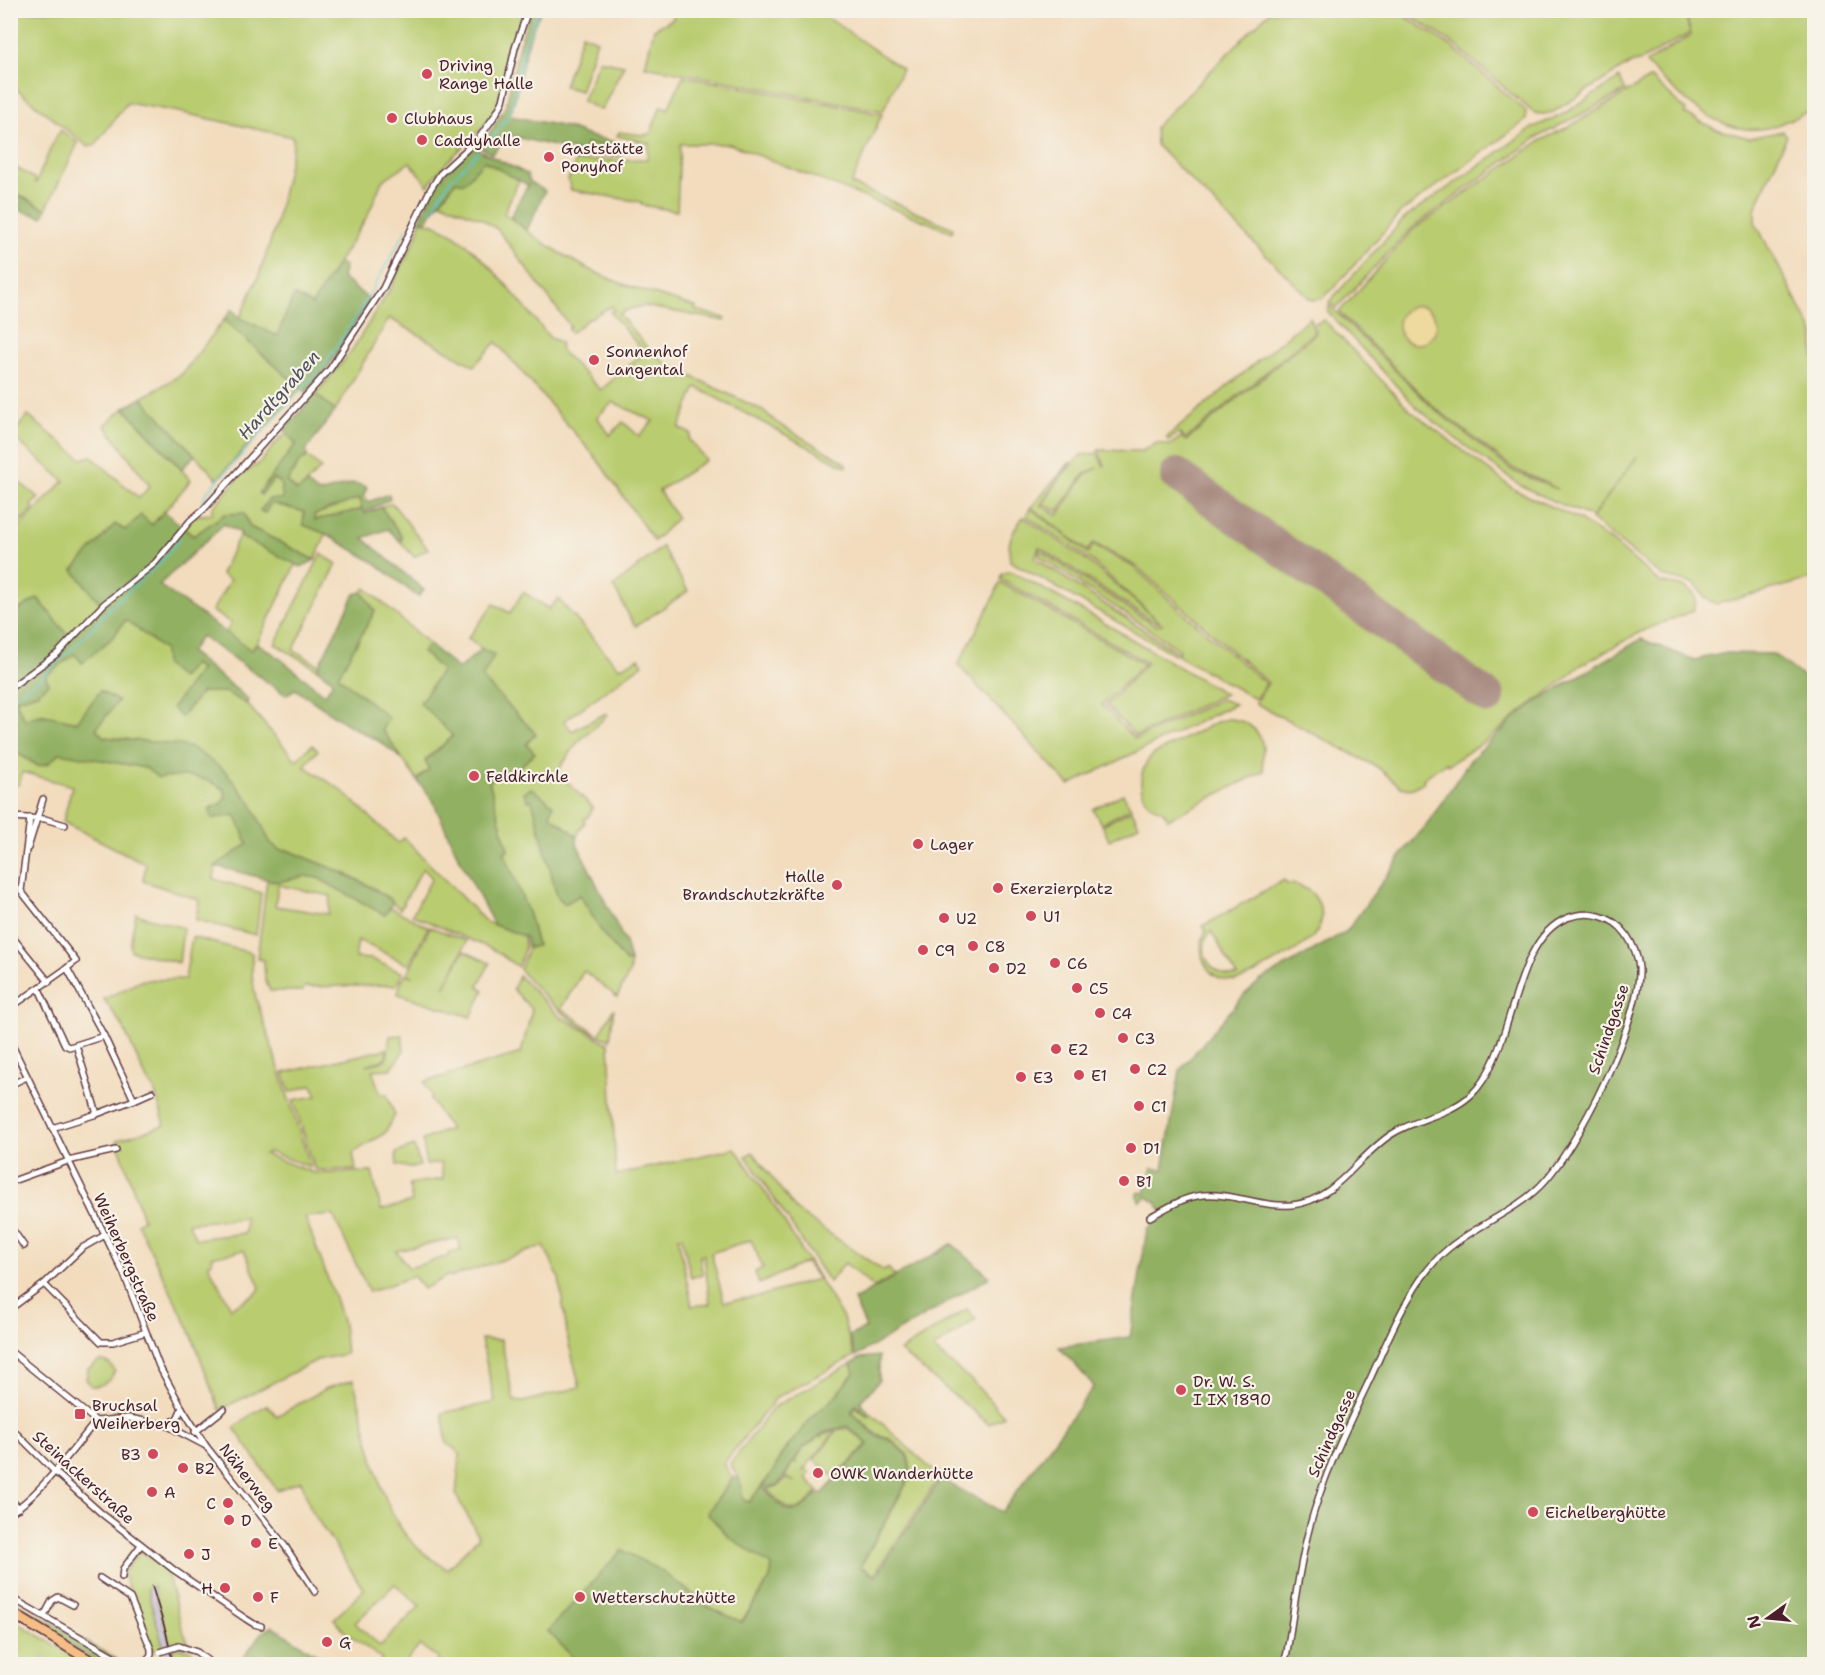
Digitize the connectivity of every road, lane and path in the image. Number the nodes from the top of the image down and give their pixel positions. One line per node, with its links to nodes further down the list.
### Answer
1 (528, 10): 2 (street)
2 (10, 688)
3 (43, 799): 6 (street)
4 (10, 817): 5 (street)
5 (30, 818): 6 (street); 8 (street)
6 (38, 819): 7 (street); 8 (street)
7 (65, 825)
8 (24, 857): 10 (street)
9 (10, 934): 11 (street)
10 (67, 968): 11 (street); 14 (street)
11 (49, 982): 12 (street)
12 (39, 989): 13 (street); 16 (street)
13 (10, 1008)
14 (104, 1036): 16 (street); 20 (street)
15 (10, 1041): 17 (street, Weiherbergstraße)
16 (76, 1045): 21 (street)
17 (27, 1077): 18 (street); 22 (street, Weiherbergstraße)
18 (10, 1085)
19 (152, 1092): 20 (street)
20 (134, 1100): 21 (street)
21 (96, 1114): 22 (street)
22 (52, 1128): 24 (street, Weiherbergstraße)
23 (116, 1150): 24 (street)
24 (68, 1161): 25 (street); 28 (street, Weiherbergstraße)
25 (10, 1182)
26 (1150, 1216): 60 (street, Schindgasse)
27 (10, 1226): 29 (street)
28 (105, 1235): 30 (street); 32 (street, Weiherbergstraße)
29 (24, 1246)
30 (44, 1284): 31 (street); 32 (street)
31 (10, 1309)
32 (146, 1332): 34 (street, Weiherbergstraße)
33 (10, 1351): 36 (street)
34 (182, 1408): 37 (street); 39 (street, Weiherbergstraße)
35 (224, 1409): 39 (street)
36 (96, 1421): 37 (street, Näherweg); 42 (street)
37 (166, 1425): 40 (street, Näherweg)
38 (10, 1427): 42 (street, Steinackerstraße)
39 (196, 1431): 40 (street); 41 (street, Weiherbergstraße)
40 (189, 1437): 41 (street, Näherweg)
41 (206, 1446): 49 (street, Näherweg)
42 (54, 1471): 44 (street); 46 (street, Steinackerstraße)
43 (10, 1499): 44 (street)
44 (19, 1508): 45 (street)
45 (10, 1513)
46 (141, 1545): 47 (street, Steinackerstraße); 54 (street, Steinackerstraße)
47 (122, 1577)
48 (100, 1578): 55 (street)
49 (315, 1592)
50 (10, 1597): 53 (street)
51 (73, 1605): 53 (street)
52 (10, 1612): 57 (main road)
53 (44, 1616): 58 (street)
54 (261, 1626)
55 (151, 1655): 56 (street, bridge); 59 (street)
56 (208, 1661)
57 (96, 1665)
58 (127, 1665)
59 (143, 1665)
60 (1284, 1665)

